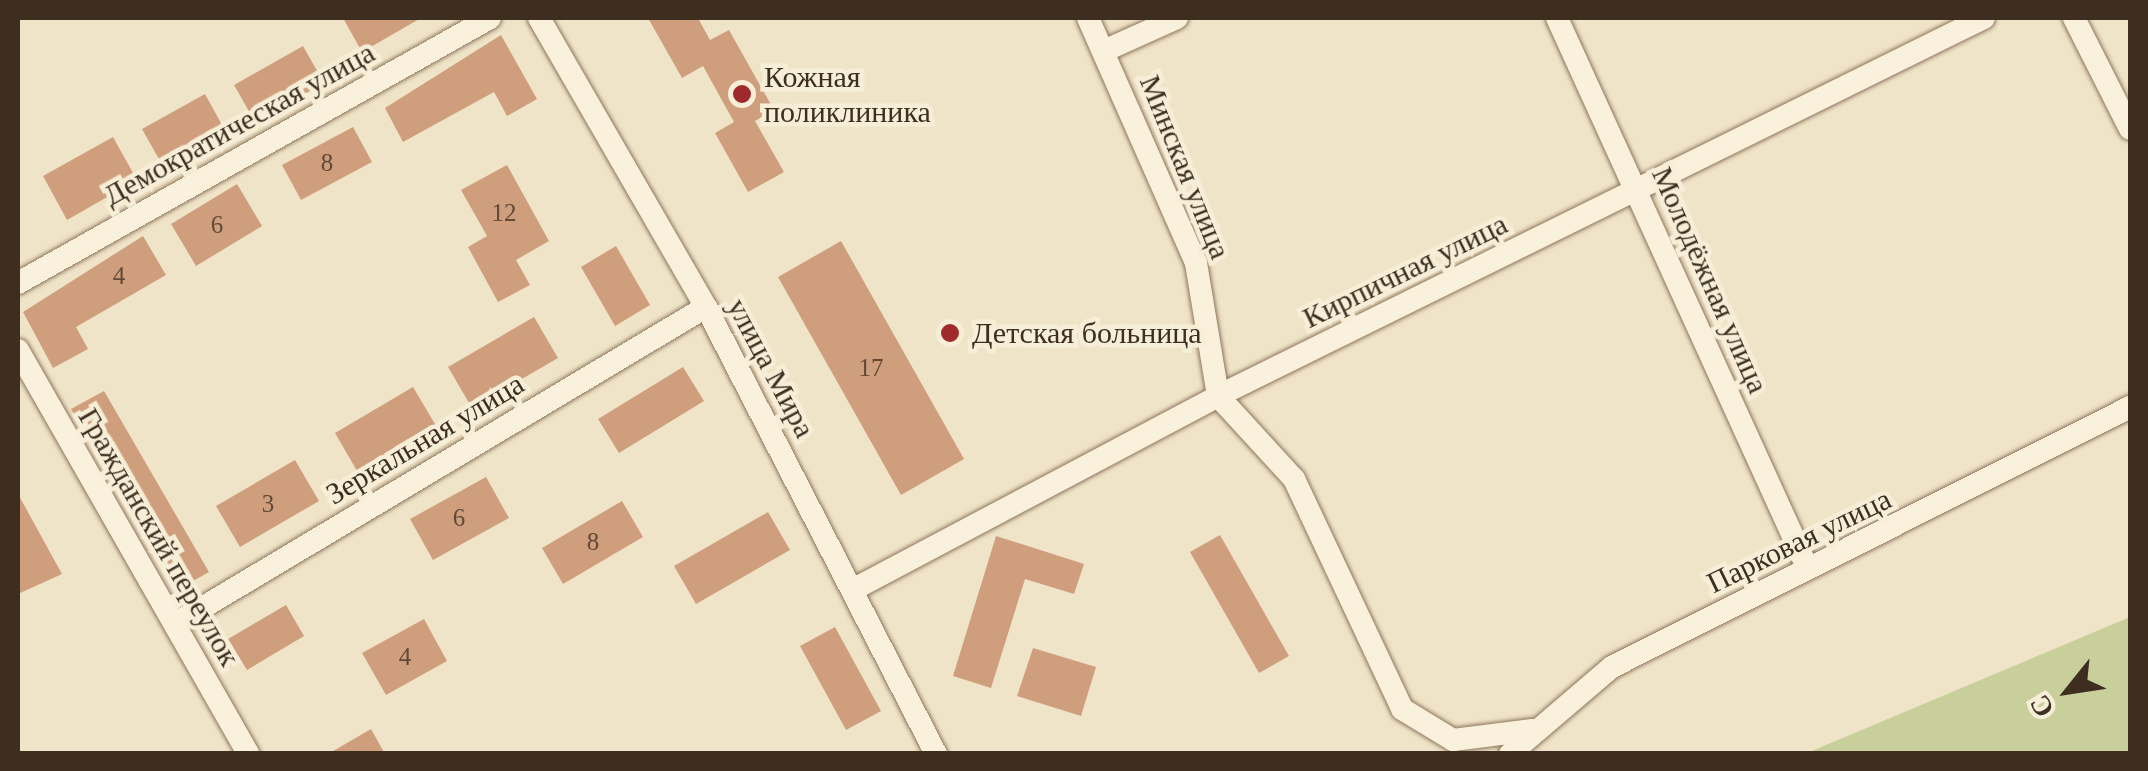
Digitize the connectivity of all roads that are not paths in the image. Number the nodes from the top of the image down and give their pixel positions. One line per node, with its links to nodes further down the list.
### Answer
1 (490, 18): 11 (street, Демократическая улица)
2 (539, 18): 12 (street, улица Мира)
3 (1088, 18): 8 (street, Минская улица)
4 (1177, 18): 8 (street)
5 (1557, 18): 10 (street, Молодёжная улица)
6 (1984, 18): 10 (street, Кирпичная улица)
7 (2074, 18): 9 (street)
8 (1106, 50): 14 (street, Минская улица)
9 (2130, 129)
10 (1637, 192): 14 (street, Кирпичная улица); 16 (street, Молодёжная улица)
11 (18, 284)
12 (706, 307): 17 (street, улица Мира); 18 (street, Зеркальная улица)
13 (18, 350): 18 (street, Гражданский переулок)
14 (1218, 396): 17 (street, Кирпичная улица); 19 (street)
15 (2130, 406): 16 (street, Парковая улица)
16 (1807, 567): 19 (street, Парковая улица)
17 (856, 588): 21 (street, улица Мира)
18 (176, 624): 20 (street, Гражданский переулок)
19 (1532, 730): 22 (street, Парковая улица)
20 (248, 754)
21 (936, 754)
22 (1510, 754)

